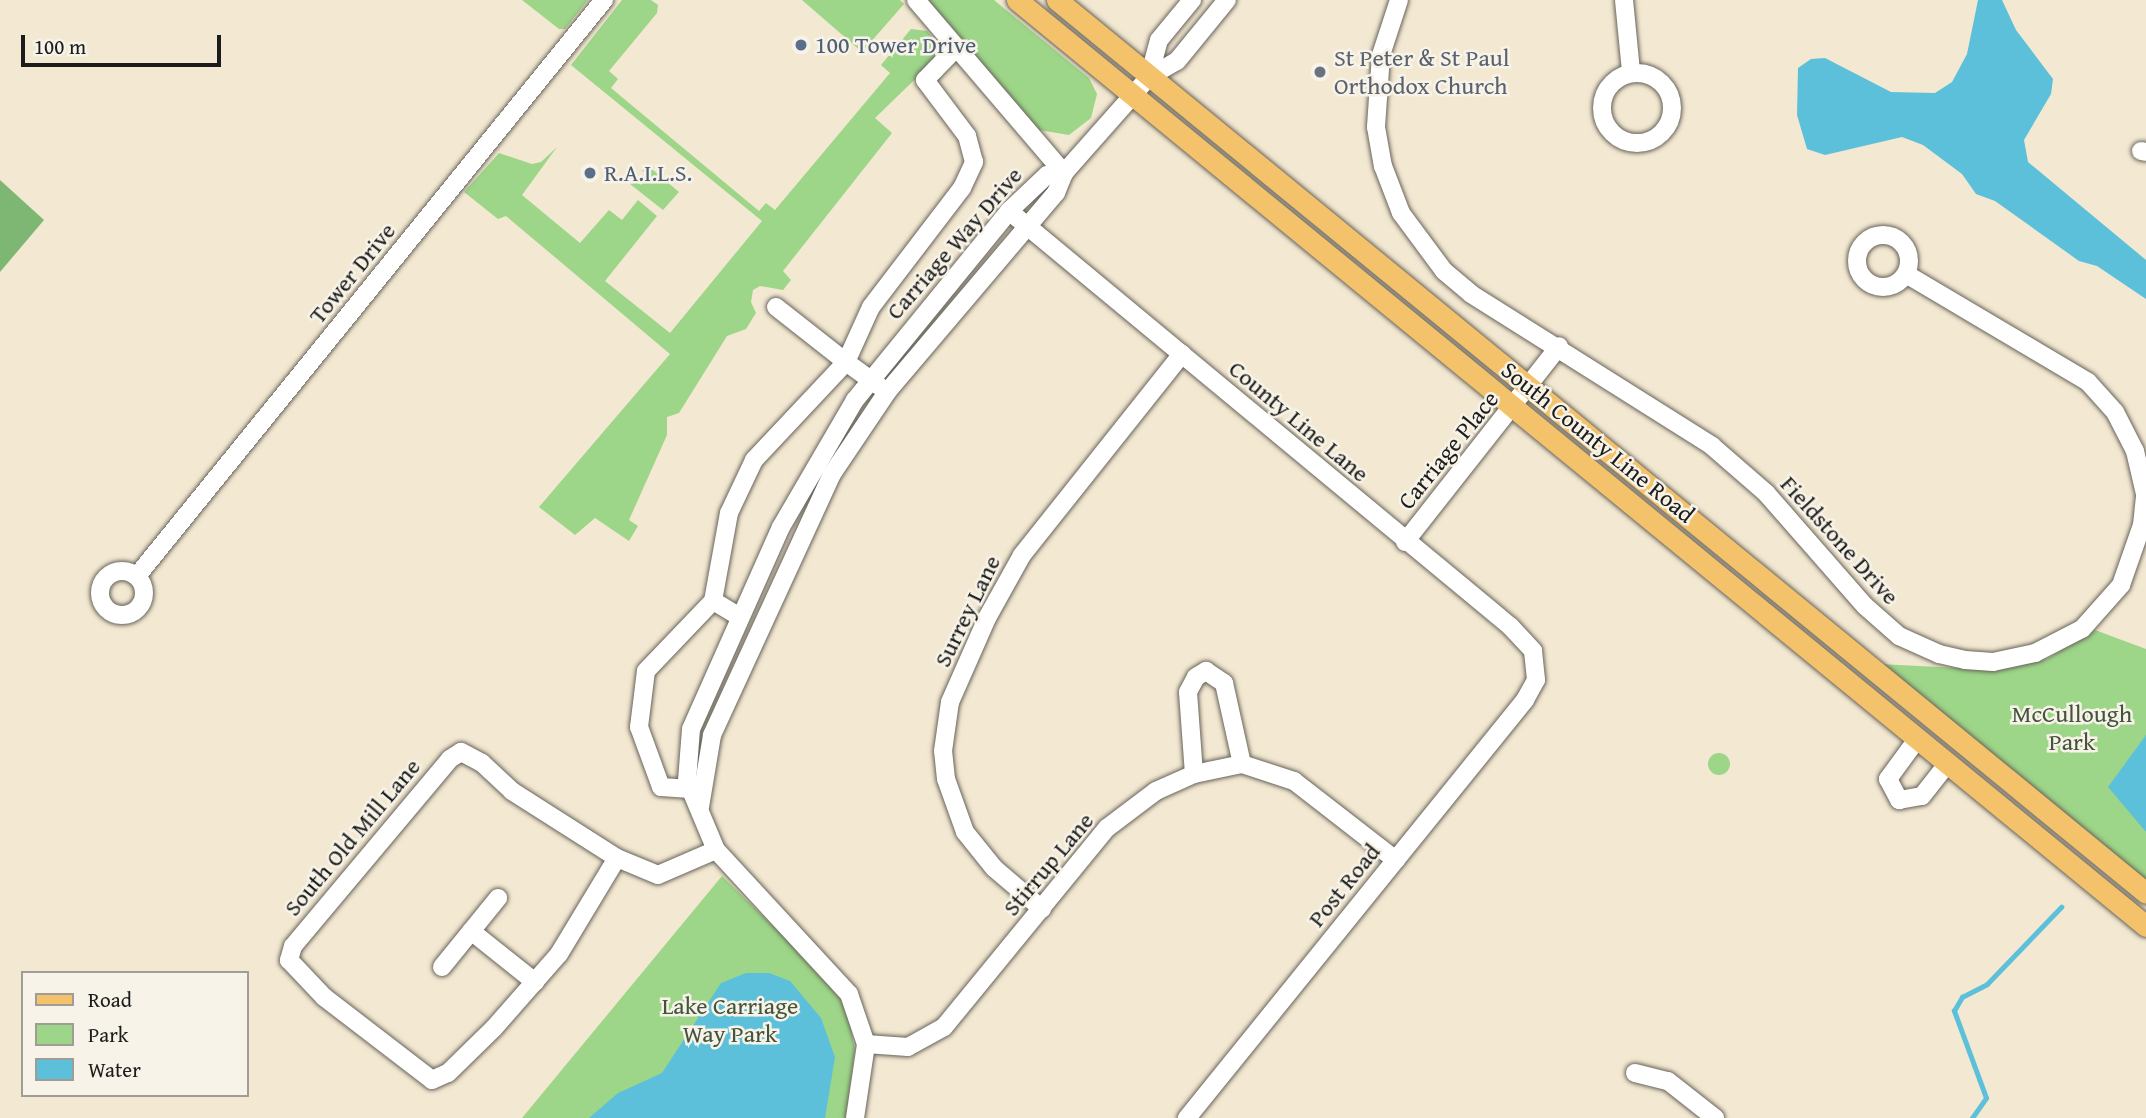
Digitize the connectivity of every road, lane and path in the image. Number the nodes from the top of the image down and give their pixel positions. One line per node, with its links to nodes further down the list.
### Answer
1 (604, 0): 28 (street, Tower Drive)
2 (916, 0): 9 (street)
3 (1017, 0): 12 (main road, South County Line Road)
4 (1057, 0): 11 (main road, South County Line Road)
5 (1192, 0): 11 (street)
6 (1227, 0): 11 (street)
7 (1399, 0): 18 (street, Fieldstone Drive)
8 (1624, 0): 10 (street)
9 (956, 48): 13 (street); 20 (street)
10 (1631, 72): 10 (street)
11 (1149, 77): 12 (street); 22 (main road, South County Line Road)
12 (1134, 96): 13 (street); 24 (main road, South County Line Road)
13 (1064, 173): 14 (street, Carriage Way Drive); 15 (street, Carriage Way Drive)
14 (1009, 211): 15 (street, County Line Lane); 21 (street, Carriage Way Drive)
15 (1026, 226): 19 (street, County Line Lane); 23 (street, Carriage Way Drive)
16 (1906, 274): 18 (street, Fieldstone Drive)
17 (776, 307): 20 (street)
18 (1559, 346): 22 (street)
19 (1182, 354): 27 (street, County Line Lane); 45 (street, Surrey Lane)
20 (846, 362): 21 (street); 29 (street)
21 (870, 381): 23 (street); 25 (street, Carriage Way Drive)
22 (1528, 389): 24 (street, Carriage Place); 43 (main road, South County Line Road)
23 (887, 392): 26 (street, Carriage Way Drive)
24 (1514, 407): 27 (street, Carriage Place); 34 (main road, South County Line Road)
25 (815, 464): 26 (street); 30 (street, Carriage Way Drive)
26 (832, 474): 33 (street, Carriage Way Drive)
27 (1405, 542): 31 (street, County Line Lane)
28 (137, 576)
29 (713, 601): 30 (street); 38 (street)
30 (740, 617): 32 (street, Carriage Way Drive)
31 (1536, 680): 42 (street, Post Road)
32 (709, 685): 33 (street); 38 (street, Carriage Way Drive)
33 (730, 694): 39 (street, Carriage Way Drive)
34 (1918, 738): 35 (main road, South County Line Road); 35 (street)
35 (1948, 763): 46 (main road, South County Line Road)
36 (1242, 764): 37 (street, Stirrup Lane); 37 (street); 42 (street, Stirrup Lane)
37 (1194, 774): 45 (street, Stirrup Lane)
38 (690, 789): 39 (street, Carriage Way Drive)
39 (699, 809): 40 (street, Carriage Way Drive)
40 (716, 850): 41 (street); 50 (street, Carriage Way Drive)
41 (617, 858): 49 (street); 49 (street, South Old Mill Lane)
42 (1395, 860): 53 (street, Post Road)
43 (2146, 893)
44 (498, 898): 47 (street)
45 (1042, 909): 50 (street, Stirrup Lane)
46 (2146, 926)
47 (471, 931): 48 (street); 49 (street)
48 (442, 967)
49 (535, 982)
50 (866, 1044): 52 (street)
51 (1635, 1073): 54 (street)
52 (855, 1118)
53 (1187, 1118)
54 (1715, 1118)

